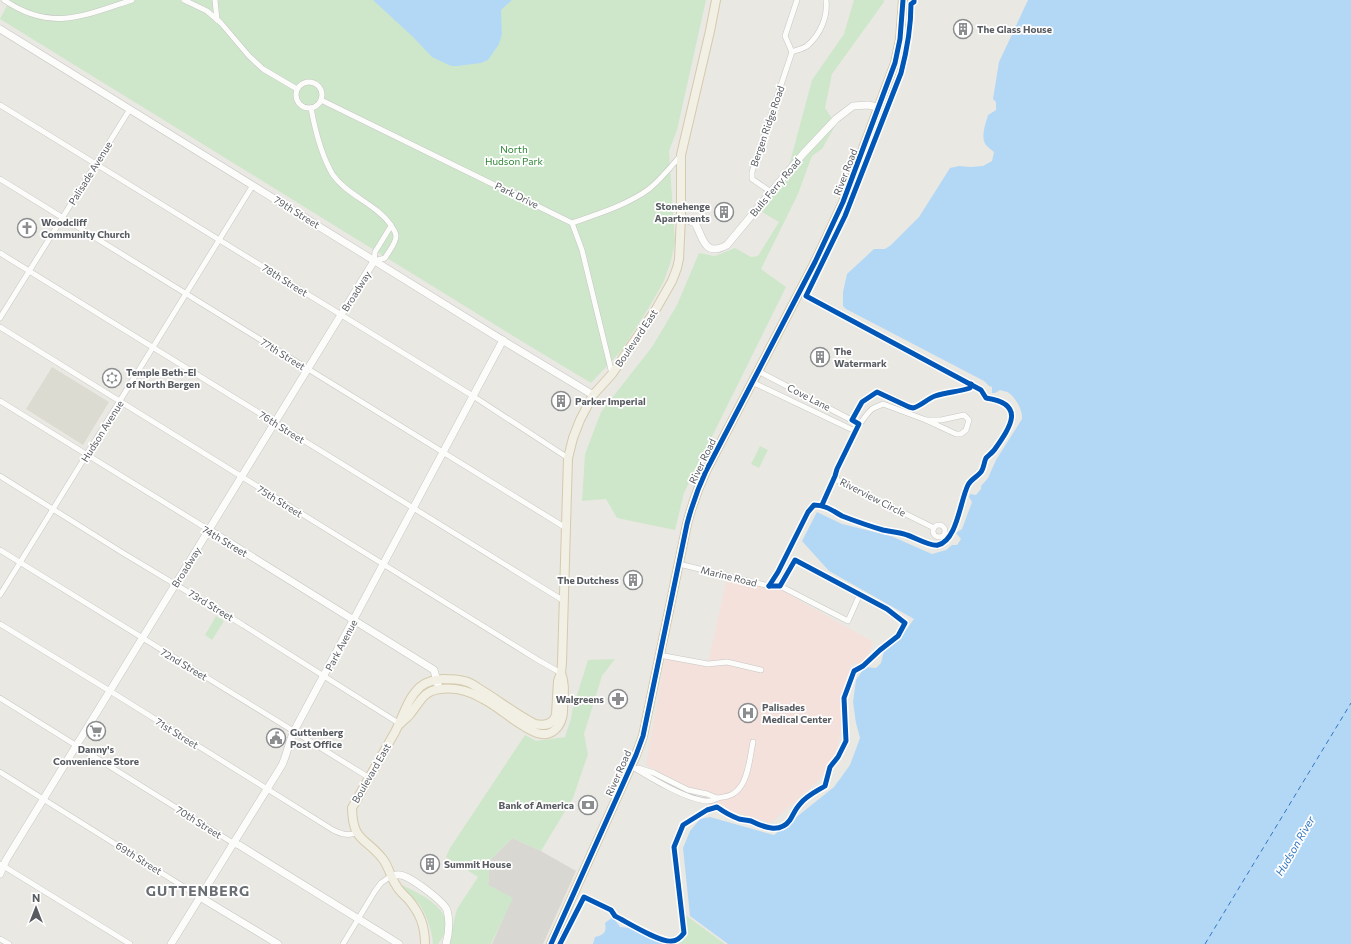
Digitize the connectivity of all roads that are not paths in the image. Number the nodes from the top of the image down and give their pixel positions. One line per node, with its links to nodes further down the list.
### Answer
1 (4, 0): 2 (street)
2 (132, 0)
3 (184, 0): 9 (street)
4 (215, 0): 9 (street)
5 (716, 0): 18 (main road, Boulevard East)
6 (797, 0): 11 (street)
7 (826, 0): 11 (street)
8 (905, 1): 15 (main road, River Road)
9 (217, 20): 12 (street)
10 (0, 29): 17 (street, 79th Street)
11 (792, 52): 22 (street, Bergen Ridge Road)
12 (296, 89): 13 (street); 16 (street)
13 (321, 100): 16 (street); 25 (street, Park Drive)
14 (0, 105): 19 (street, 78th Street)
15 (878, 107): 22 (street, Bulls Ferry Road); 38 (main road, River Road)
16 (311, 108): 26 (street)
17 (130, 109): 19 (street, Palisade Avenue); 21 (street, 79th Street)
18 (681, 155): 23 (main road, Boulevard East); 25 (street)
19 (95, 164): 24 (street, Palisade Avenue); 27 (street, 78th Street)
20 (0, 179): 24 (street, 77th Street)
21 (253, 185): 27 (street, Hudson Avenue); 29 (street, 79th Street)
22 (771, 192): 23 (street, Bulls Ferry Road)
23 (681, 217): 39 (main road, Boulevard East)
24 (62, 218): 30 (street, Palisade Avenue); 31 (street, 77th Street)
25 (572, 223): 39 (street)
26 (391, 226): 29 (street); 29 (street)
27 (219, 240): 31 (street, Hudson Avenue); 32 (street, 78th Street)
28 (0, 253): 30 (street, 76th Street)
29 (374, 261): 32 (street, Broadway); 35 (street, 79th Street)
30 (29, 271): 33 (street, Palisade Avenue); 36 (street, 76th Street)
31 (186, 294): 36 (street, Hudson Avenue); 37 (street, 77th Street)
32 (341, 315): 37 (street, Broadway); 42 (street, 78th Street)
33 (0, 318)
34 (0, 327): 44 (street, 75th Street)
35 (503, 340): 41 (street, 79th Street); 42 (street, Park Avenue)
36 (153, 347): 44 (street, Hudson Avenue); 46 (street, 76th Street)
37 (308, 369): 46 (street, Broadway); 49 (street, 77th Street)
38 (758, 371): 40 (main road, River Road); 47 (street, Cove Lane)
39 (612, 374): 41 (main road, Boulevard East)
40 (752, 382): 48 (street, Cove Lane); 62 (main road, River Road)
41 (593, 395): 51 (main road, Boulevard East)
42 (473, 396): 49 (street, Park Avenue); 51 (street, 78th Street)
43 (0, 401): 50 (street, 74th Street)
44 (120, 402): 50 (street, Hudson Avenue); 53 (street, 75th Street)
45 (926, 420): 45 (street); 47 (street)
46 (275, 423): 53 (street, Broadway); 54 (street, 76th Street)
47 (859, 424): 48 (street)
48 (855, 431): 57 (street, Riverview Circle)
49 (442, 453): 54 (street, Park Avenue); 56 (street, 77th Street)
50 (87, 455): 55 (street, Hudson Avenue); 58 (street, 74th Street)
51 (568, 458): 56 (main road, Boulevard East)
52 (0, 476): 55 (street, 73rd Street)
53 (242, 477): 58 (street, Broadway); 61 (street, 75th Street)
54 (413, 508): 61 (street, Park Avenue); 66 (street, 76th Street)
55 (53, 509): 60 (street, Hudson Avenue); 63 (street, 73rd Street)
56 (564, 524): 66 (main road, Boulevard East)
57 (934, 528)
58 (208, 530): 63 (street, Broadway); 67 (street, 74th Street)
59 (0, 550): 60 (street, 72nd Street)
60 (20, 562): 65 (street, Hudson Avenue); 69 (street, 72nd Street)
61 (383, 564): 67 (street, Park Avenue); 72 (street, 75th Street)
62 (679, 564): 64 (street, Marine Road); 70 (main road, River Road)
63 (176, 584): 69 (street, Broadway); 73 (street, 73rd Street)
64 (780, 586): 64 (street, Marine Road)
65 (0, 595)
66 (564, 601): 72 (main road, Boulevard East)
67 (354, 620): 73 (street, Park Avenue); 74 (street, 74th Street)
68 (0, 624): 76 (street, 71st Street)
69 (142, 638): 76 (street, Broadway); 79 (street, 72nd Street)
70 (659, 655): 71 (street); 82 (main road, River Road)
71 (761, 670)
72 (561, 673): 74 (main road, Boulevard East); 75 (main road, Boulevard East)
73 (324, 677): 78 (street, 73rd Street); 79 (street, Park Avenue)
74 (437, 680): 75 (street, 74th Street); 78 (main road, Boulevard East)
75 (439, 689): 78 (main road, Boulevard East)
76 (110, 691): 81 (street, Broadway); 85 (street, 71st Street)
77 (0, 698): 81 (street, 70th Street)
78 (400, 724): 84 (main road, Boulevard East)
79 (294, 731): 84 (street, 72nd Street); 85 (street, Park Avenue)
80 (753, 742): 82 (street, River Road)
81 (77, 745): 86 (street, Broadway); 88 (street, 70th Street)
82 (631, 766): 103 (main road, River Road)
83 (0, 772): 86 (street, 69th Street)
84 (368, 777): 87 (main road, Boulevard East)
85 (266, 790): 87 (street, 71st Street); 88 (street, Park Avenue)
86 (44, 799): 89 (street, Broadway); 92 (street, 69th Street)
87 (356, 833): 91 (main road)
88 (233, 842): 92 (street, Park Avenue); 93 (street, 70th Street)
89 (1, 865): 90 (street, Broadway); 96 (street)
90 (0, 874)
91 (391, 876): 93 (street); 101 (main road); 102 (street)
92 (200, 897): 97 (street, Park Avenue); 98 (street, 69th Street)
93 (358, 919): 99 (street); 100 (street, 70th Street)
94 (0, 939): 95 (street)
95 (9, 944)
96 (130, 944)
97 (171, 944)
98 (278, 944)
99 (343, 944)
100 (399, 944)
101 (425, 944)
102 (446, 944)
103 (551, 944)

